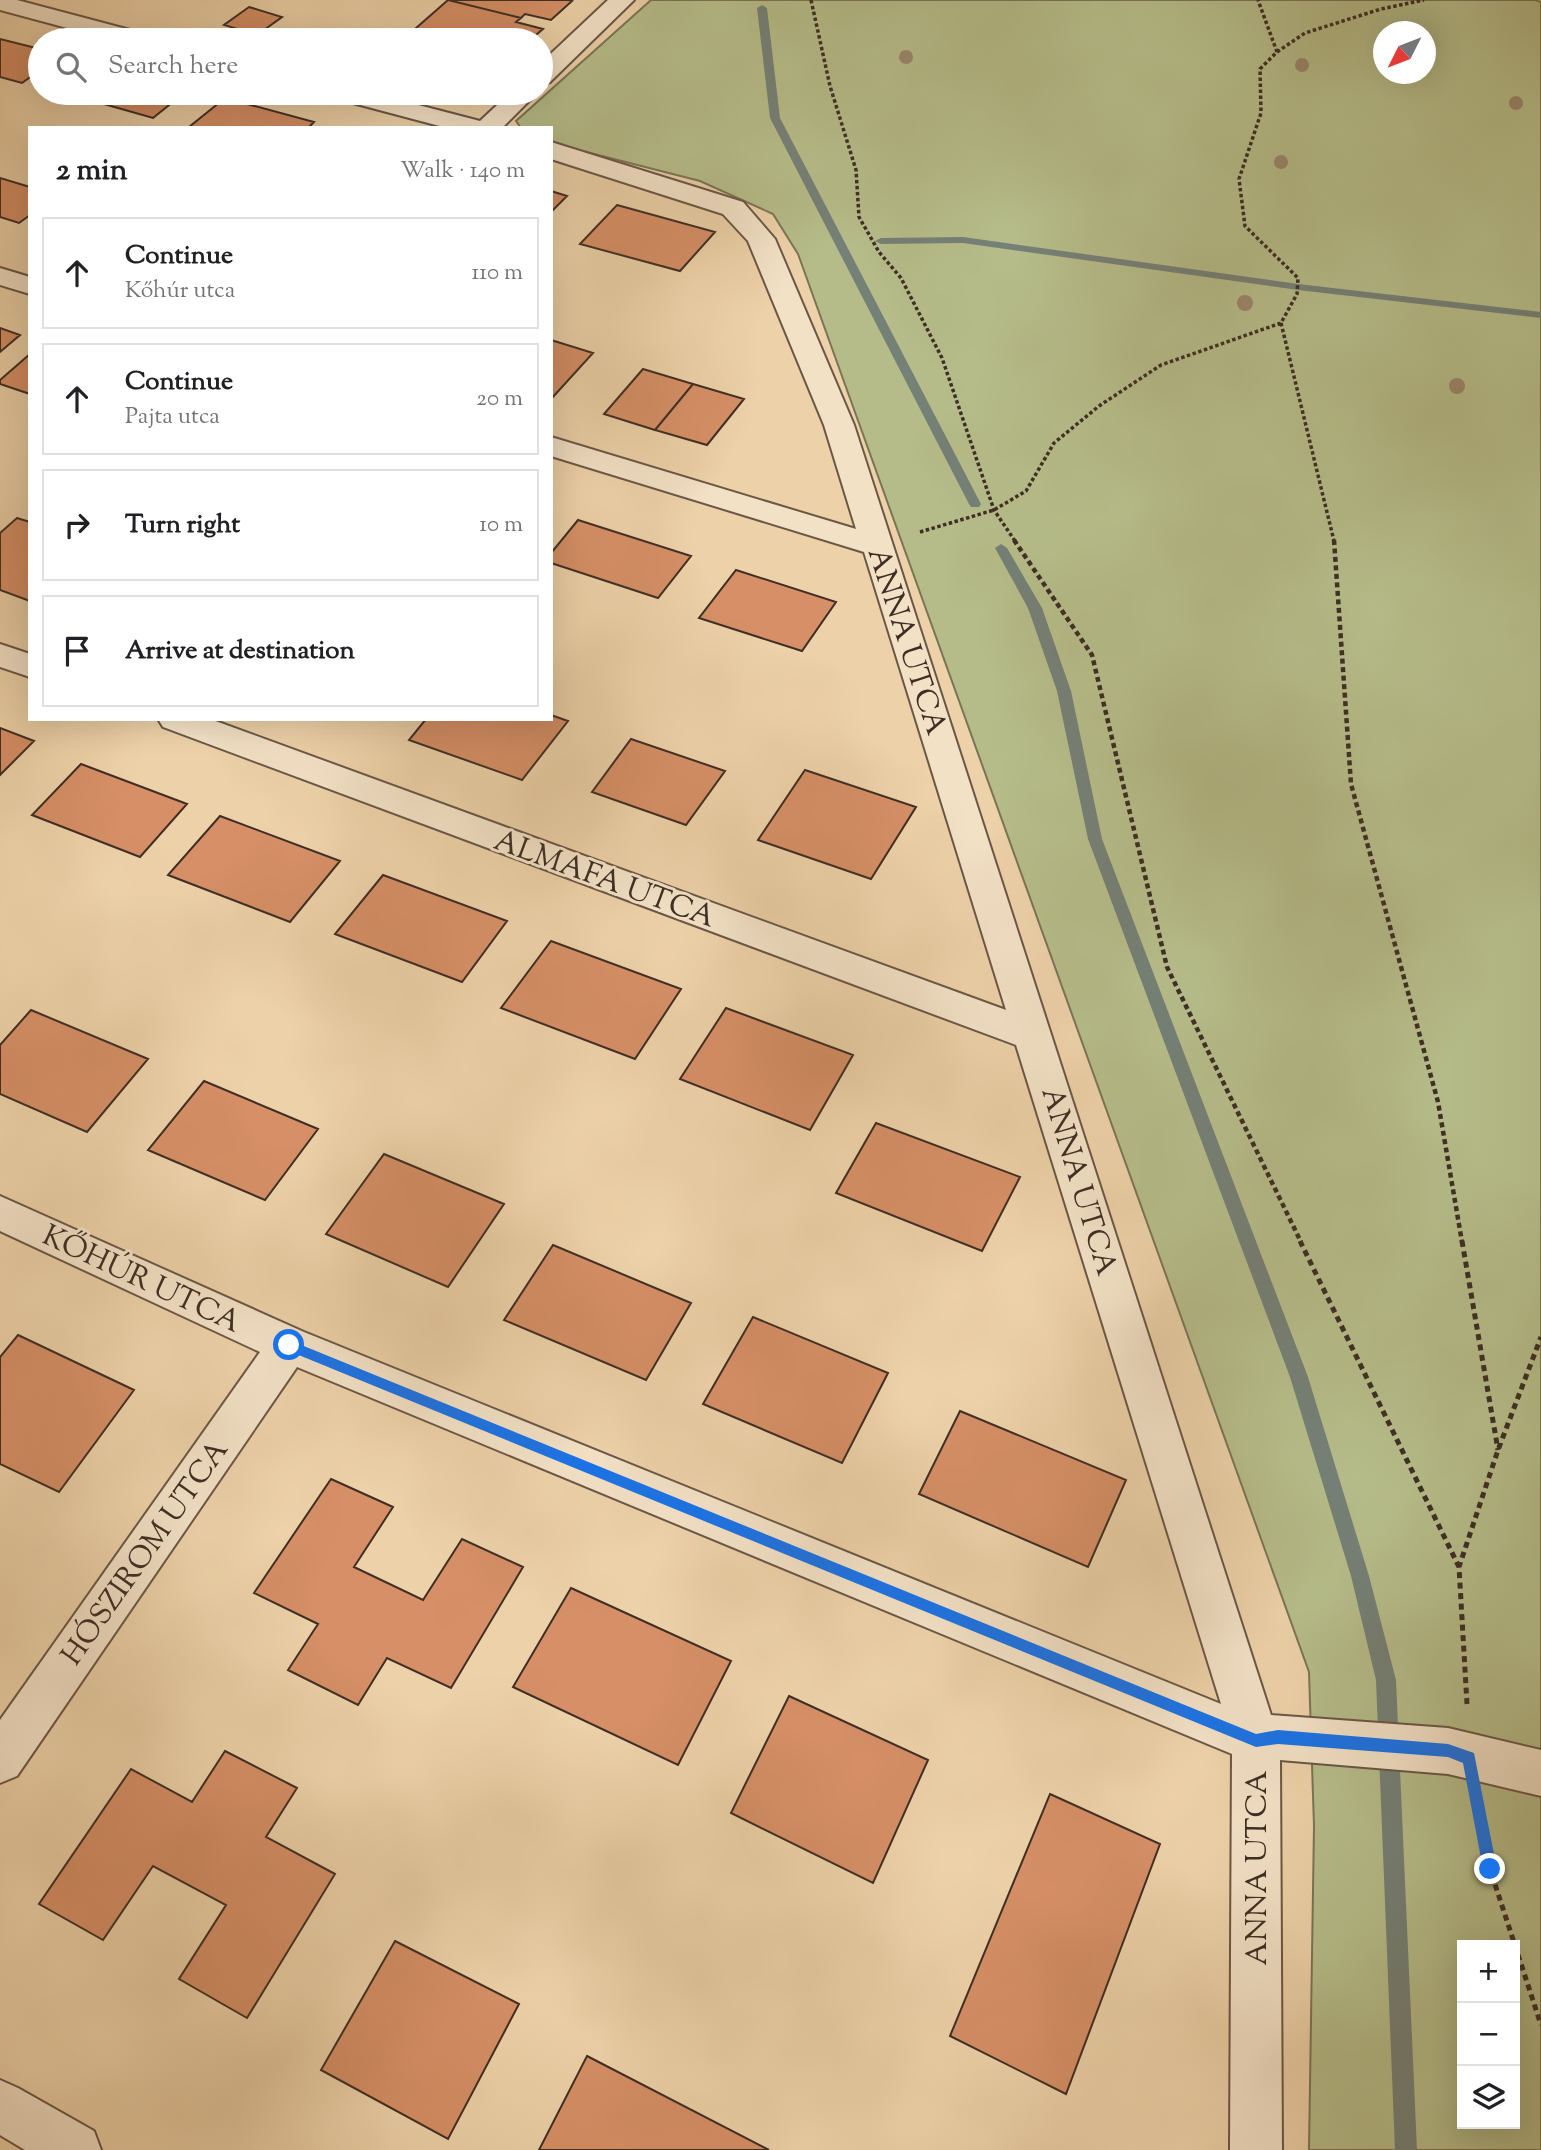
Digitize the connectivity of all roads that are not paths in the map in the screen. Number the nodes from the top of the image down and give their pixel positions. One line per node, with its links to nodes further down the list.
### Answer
1 (622, 0): 4 (street)
2 (0, 3): 3 (street)
3 (95, 28)
4 (553, 66)
5 (389, 105): 7 (street)
6 (511, 105): 8 (street)
7 (470, 126)
8 (489, 126)
9 (553, 151): 13 (street, ANNA UTCA)
10 (0, 276): 11 (street)
11 (28, 285)
12 (553, 447): 13 (street)
13 (877, 545): 17 (street, ANNA UTCA)
14 (0, 655): 15 (street)
15 (28, 665)
16 (180, 721): 17 (street, ALMAFA UTCA)
17 (1034, 1036): 20 (street, ANNA UTCA)
18 (0, 1213): 19 (street, KŐHÚR UTCA)
19 (289, 1345): 20 (street, KŐHÚR UTCA); 21 (street, HÓSZIROM UTCA)
20 (1267, 1739): 22 (street, KŐHÚR UTCA); 25 (street, ANNA UTCA)
21 (0, 1760)
22 (1541, 1773)
23 (0, 2106): 24 (street)
24 (75, 2150)
25 (1256, 2150)

